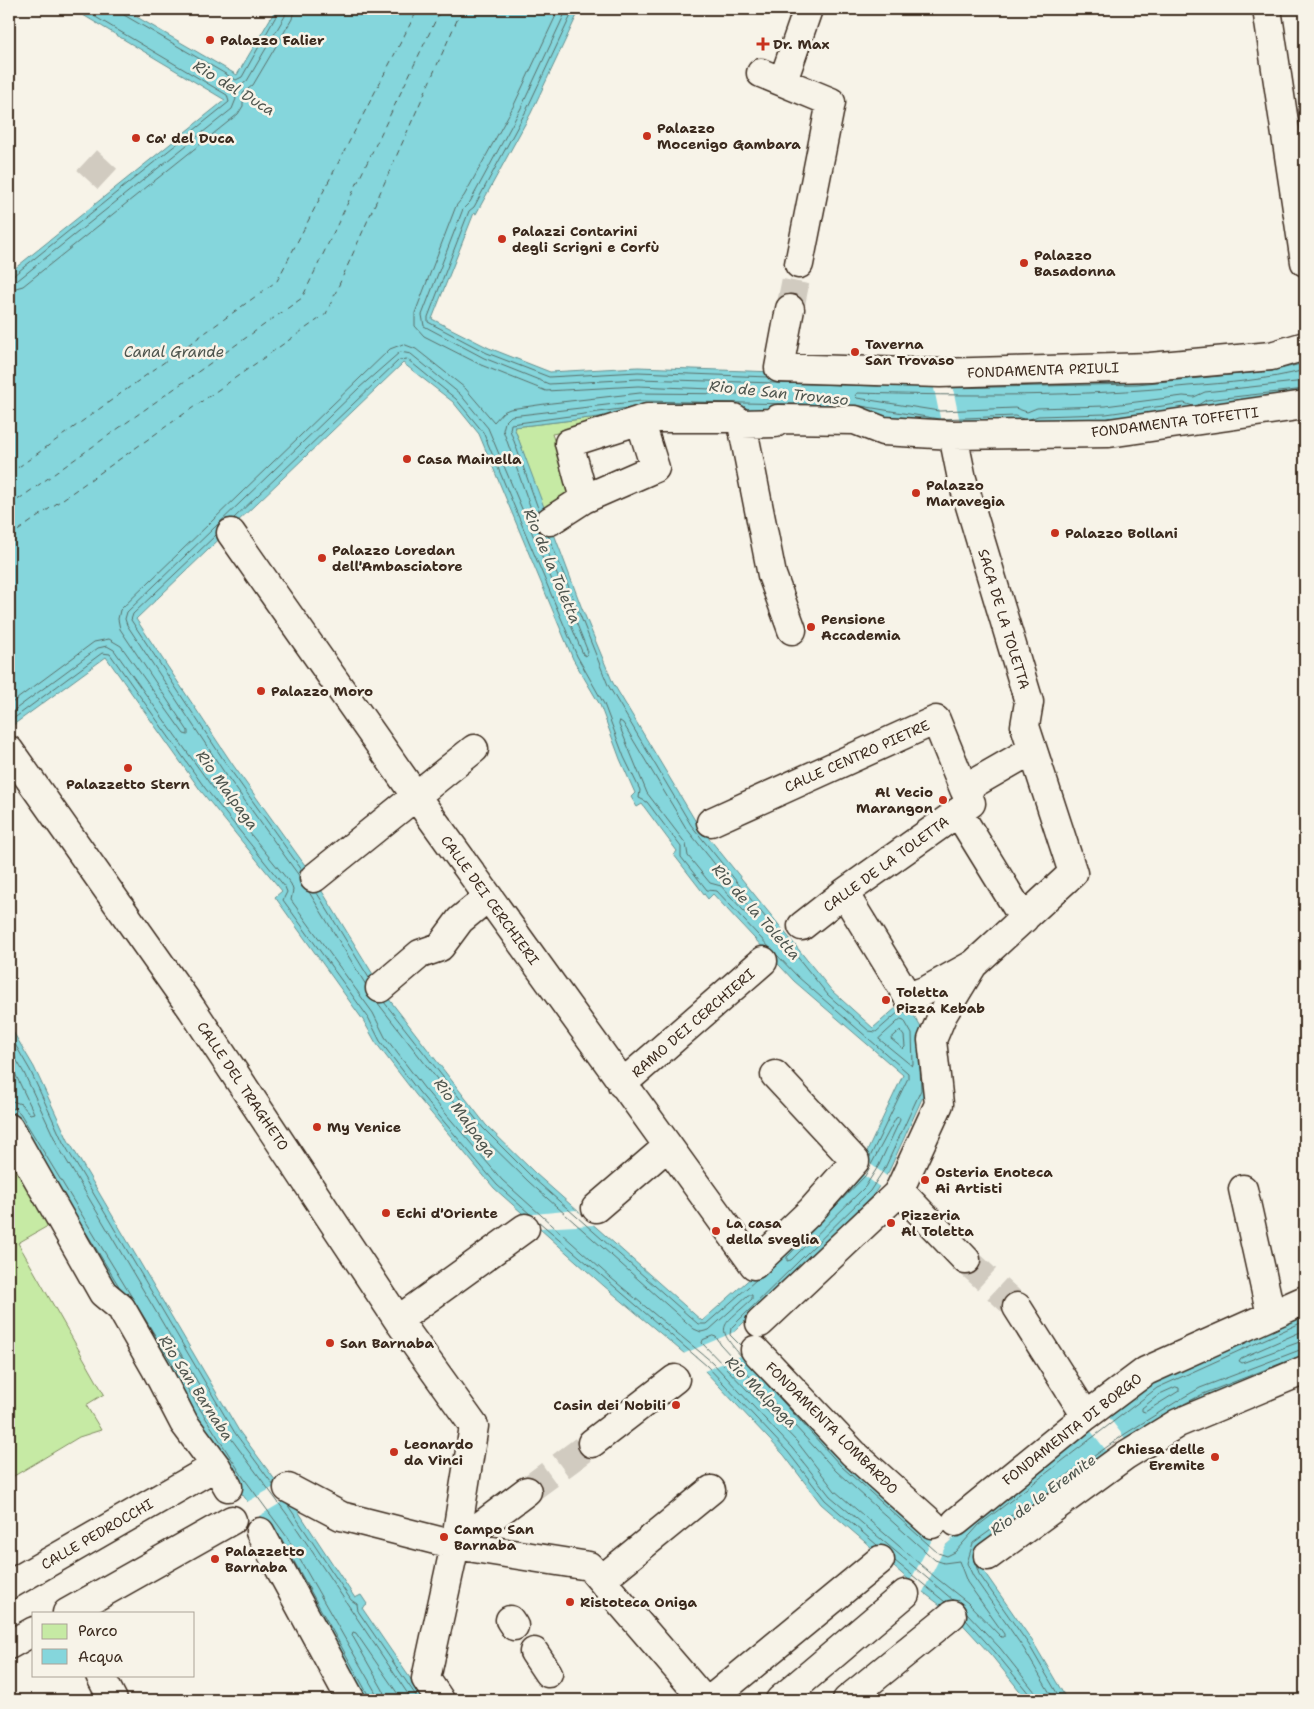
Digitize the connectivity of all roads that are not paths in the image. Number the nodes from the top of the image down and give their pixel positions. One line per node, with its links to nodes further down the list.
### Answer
1 (808, 9): 4 (street)
2 (1267, 9): 3 (street)
3 (1305, 262)
4 (799, 264)
5 (790, 309): 6 (street, FONDAMENTA PRIULI)
6 (1305, 346)
7 (1305, 405): 10 (street, FONDAMENTA TOFFETTI)
8 (640, 420): 9 (street, FONDAMENTA TOFFETTI); 11 (street); 11 (street, FONDAMENTA TOFFETTI)
9 (742, 424): 10 (street, FONDAMENTA TOFFETTI); 14 (street)
10 (953, 435): 17 (street, SACA DE LA TOLETTA)
11 (584, 499): 12 (street)
12 (550, 521)
13 (231, 533): 18 (street, CALLE DEI CERCHIERI)
14 (792, 630)
15 (474, 749): 18 (street)
16 (9, 750): 43 (street, CALLE DEL TRAGHETO)
17 (1032, 750): 19 (street, CALLE DE LA TOLETTA); 24 (street, SACA DE LA TOLETTA)
18 (415, 795): 21 (street); 23 (street, CALLE DEI CERCHIERI)
19 (964, 802): 20 (street, CALLE CENTRO PIETRE); 22 (street, CALLE DE LA TOLETTA); 24 (street)
20 (711, 822)
21 (314, 878)
22 (844, 892): 25 (street, CALLE DE LA TOLETTA); 29 (street)
23 (488, 897): 28 (street); 32 (street, CALLE DEI CERCHIERI)
24 (1024, 919): 27 (street, SACA DE LA TOLETTA)
25 (802, 926)
26 (763, 961): 32 (street, RAMO DEI CERCHIERI)
27 (974, 964): 29 (street); 30 (street)
28 (380, 988)
29 (918, 993): 30 (street)
30 (942, 1016): 36 (street)
31 (775, 1075): 34 (street, CALLE DEI CERCHIERI)
32 (622, 1084): 34 (street, CALLE DEI CERCHIERI)
33 (9, 1128): 60 (street, CALLE PEDROCCHI)
34 (668, 1146): 37 (street)
35 (1243, 1188): 42 (street)
36 (899, 1190): 39 (street); 44 (street)
37 (596, 1208)
38 (525, 1228): 43 (street)
39 (966, 1260)
40 (1305, 1300): 42 (street, FONDAMENTA DI BORGO)
41 (1017, 1307): 48 (street)
42 (1271, 1315): 48 (street, FONDAMENTA DI BORGO)
43 (398, 1320): 56 (street, CALLE DEL TRAGHETO)
44 (760, 1323)
45 (755, 1350): 54 (street, FONDAMENTA LOMBARDO)
46 (1305, 1370): 57 (street)
47 (675, 1379): 49 (street)
48 (1086, 1416): 54 (street, FONDAMENTA DI BORGO)
49 (592, 1443)
50 (288, 1488): 56 (street)
51 (711, 1490): 59 (street)
52 (527, 1491): 56 (street)
53 (232, 1520): 62 (street)
54 (944, 1523)
55 (260, 1532): 69 (street)
56 (455, 1546): 59 (street); 67 (street)
57 (988, 1556)
58 (880, 1560): 71 (street)
59 (596, 1572): 70 (street)
60 (15, 1582)
61 (905, 1594): 72 (street)
62 (68, 1612)
63 (952, 1615): 73 (street)
64 (32, 1632): 65 (street)
65 (9, 1646)
66 (101, 1676): 68 (street)
67 (433, 1689)
68 (113, 1700)
69 (351, 1700)
70 (704, 1700)
71 (710, 1700)
72 (780, 1700)
73 (847, 1700)

